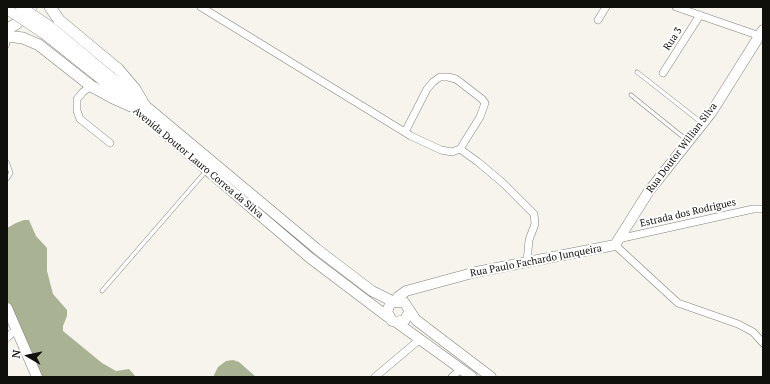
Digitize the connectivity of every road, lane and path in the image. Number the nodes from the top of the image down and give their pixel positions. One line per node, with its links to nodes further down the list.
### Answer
1 (21, 7): 10 (main road, Avenida Doutor Lauro Correa da Silva, bridge)
2 (31, 7): 12 (main road)
3 (50, 7): 18 (main road)
4 (201, 7): 20 (street)
5 (606, 7): 9 (street)
6 (676, 7): 8 (street)
7 (7, 9): 10 (main road, Avenida Doutor Lauro Correa da Silva, bridge)
8 (700, 15): 11 (street); 14 (street, Rua 3)
9 (598, 20)
10 (49, 31): 17 (main road, Avenida Doutor Lauro Correa da Silva); 18 (main road, Avenida Doutor Lauro Correa da Silva)
11 (762, 33): 19 (main road, Rua Doutor Willian Silva)
12 (8, 37): 15 (main road)
13 (637, 72): 19 (lane)
14 (663, 73)
15 (91, 86): 17 (main road); 22 (street)
16 (631, 95): 21 (lane)
17 (131, 106): 25 (main road, Avenida Doutor Lauro Correa da Silva)
18 (145, 106): 32 (main road, Avenida Doutor Lauro Correa da Silva)
19 (703, 124): 21 (main road, Rua Doutor Willian Silva)
20 (405, 132): 23 (street); 23 (street)
21 (689, 142): 28 (main road, Rua Doutor Willian Silva)
22 (110, 143)
23 (460, 149): 29 (street)
24 (7, 162): 26 (lane)
25 (207, 170): 31 (lane); 35 (main road, Avenida Doutor Lauro Correa da Silva)
26 (7, 179)
27 (763, 209): 28 (street, Estrada dos Rodrigues)
28 (617, 242): 29 (main road, Rua Paulo Fachardo Junqueira); 39 (street, Rua Paulo Fachardo Junqueira)
29 (527, 262): 30 (main road, Rua Paulo Fachardo Junqueira)
30 (422, 288): 32 (main road, Rua Paulo Fachardo Junqueira); 34 (main road)
31 (102, 291)
32 (395, 301): 34 (main road); 35 (main road)
33 (7, 308): 36 (main road)
34 (409, 309): 35 (main road); 45 (main road)
35 (392, 320): 38 (main road, Avenida Doutor Lauro Correa da Silva)
36 (16, 329): 37 (street); 41 (main road)
37 (7, 338)
38 (419, 340): 40 (main road, Avenida Doutor Lauro Correa da Silva); 42 (street)
39 (763, 343)
40 (461, 369): 43 (street); 44 (main road, Avenida Doutor Lauro Correa da Silva)
41 (37, 377)
42 (375, 377)
43 (452, 377)
44 (472, 377)
45 (491, 377)

